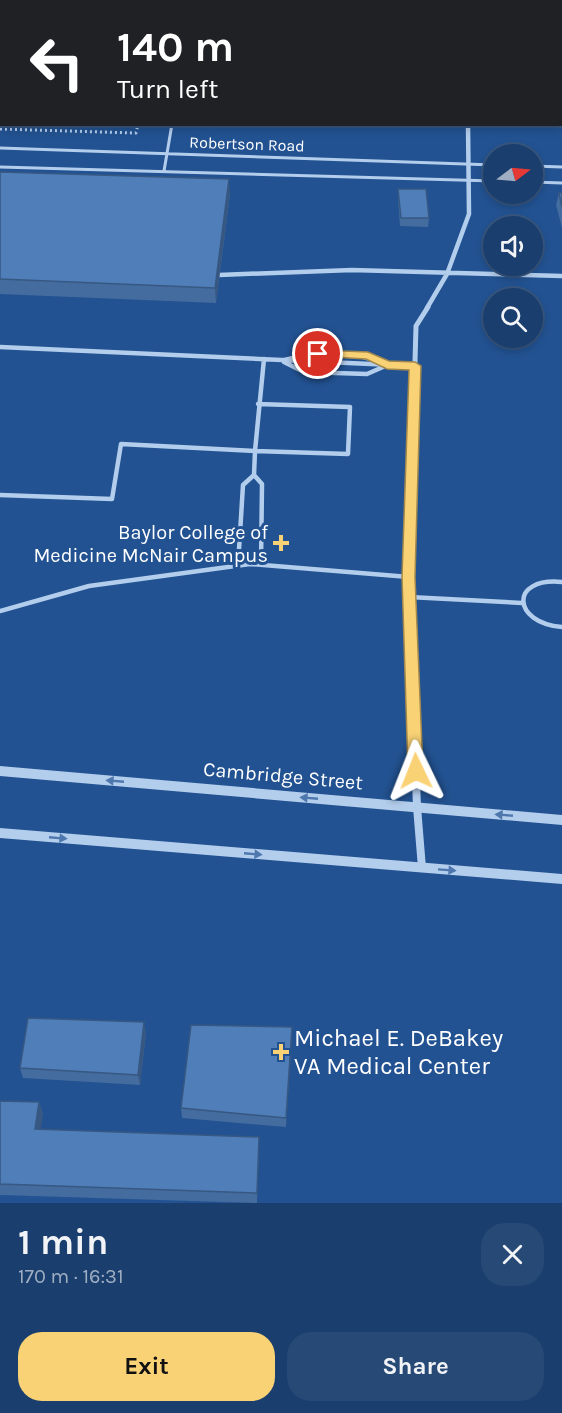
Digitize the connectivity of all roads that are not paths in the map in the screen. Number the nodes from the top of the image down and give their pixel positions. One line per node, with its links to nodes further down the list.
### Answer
1 (172, 126): 4 (lane)
2 (468, 126): 5 (street)
3 (0, 148): 4 (lane, Robertson Road)
4 (167, 154): 5 (lane, Robertson Road); 10 (lane)
5 (470, 164): 6 (lane, Robertson Road); 11 (street)
6 (483, 165)
7 (0, 166): 10 (lane, Robertson Road)
8 (543, 166): 9 (lane)
9 (562, 167)
10 (164, 171): 11 (lane, Robertson Road)
11 (470, 180): 12 (lane, Robertson Road); 15 (street)
12 (483, 181)
13 (543, 182): 14 (lane)
14 (562, 183)
15 (447, 273): 16 (street); 17 (street); 22 (street)
16 (219, 275)
17 (562, 276)
18 (0, 347): 19 (lane)
19 (264, 359): 20 (lane); 23 (lane)
20 (282, 361): 21 (lane); 21 (lane); 21 (lane)
21 (387, 365): 22 (lane)
22 (415, 366): 29 (street)
23 (258, 404): 24 (lane); 24 (lane)
24 (255, 451): 25 (lane); 26 (lane)
25 (254, 475): 27 (lane); 28 (lane)
26 (0, 495)
27 (261, 565): 28 (lane); 29 (lane)
28 (238, 566): 33 (lane)
29 (409, 577): 31 (street)
30 (562, 582): 32 (lane)
31 (410, 597): 32 (lane); 36 (street)
32 (522, 603): 34 (lane)
33 (0, 611)
34 (562, 627)
35 (0, 771): 36 (street, Cambridge Street, one-way to 35)
36 (417, 807): 37 (street, Cambridge Street, one-way to 36); 39 (street)
37 (562, 820)
38 (0, 833): 39 (street, one-way to 39)
39 (422, 868): 40 (street, one-way to 40)
40 (562, 879)

